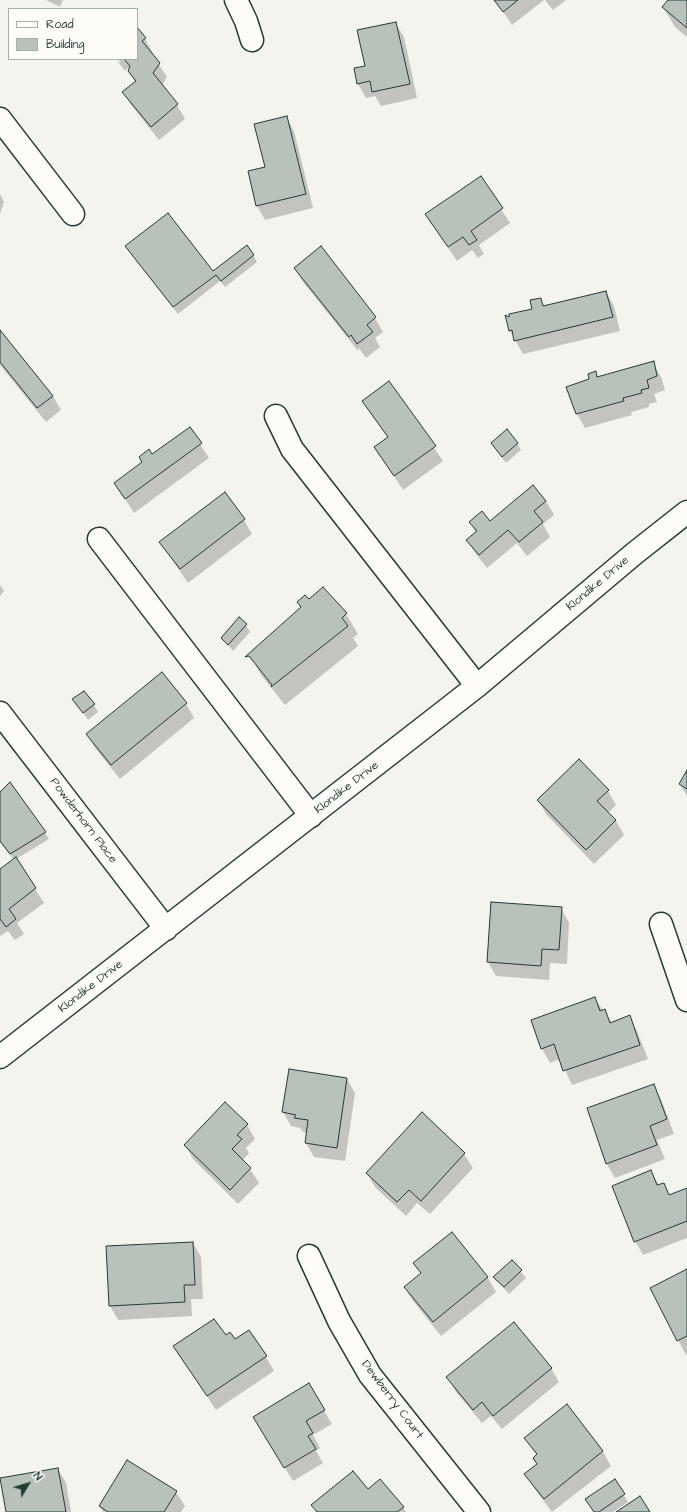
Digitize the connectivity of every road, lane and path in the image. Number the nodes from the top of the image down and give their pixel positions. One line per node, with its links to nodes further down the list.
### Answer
1 (236, 0): 2 (street)
2 (252, 40)
3 (0, 119): 4 (street)
4 (73, 214)
5 (276, 416): 8 (street)
6 (687, 512): 8 (street, Klondike Drive)
7 (99, 539): 10 (street)
8 (478, 686): 10 (street, Klondike Drive)
9 (0, 712): 12 (street, Powderhorn Place)
10 (311, 816): 12 (street, Klondike Drive)
11 (661, 924): 13 (street)
12 (166, 929): 14 (street, Klondike Drive)
13 (687, 1000)
14 (0, 1057)
15 (309, 1256): 16 (street, Dewberry Court)
16 (479, 1512)

